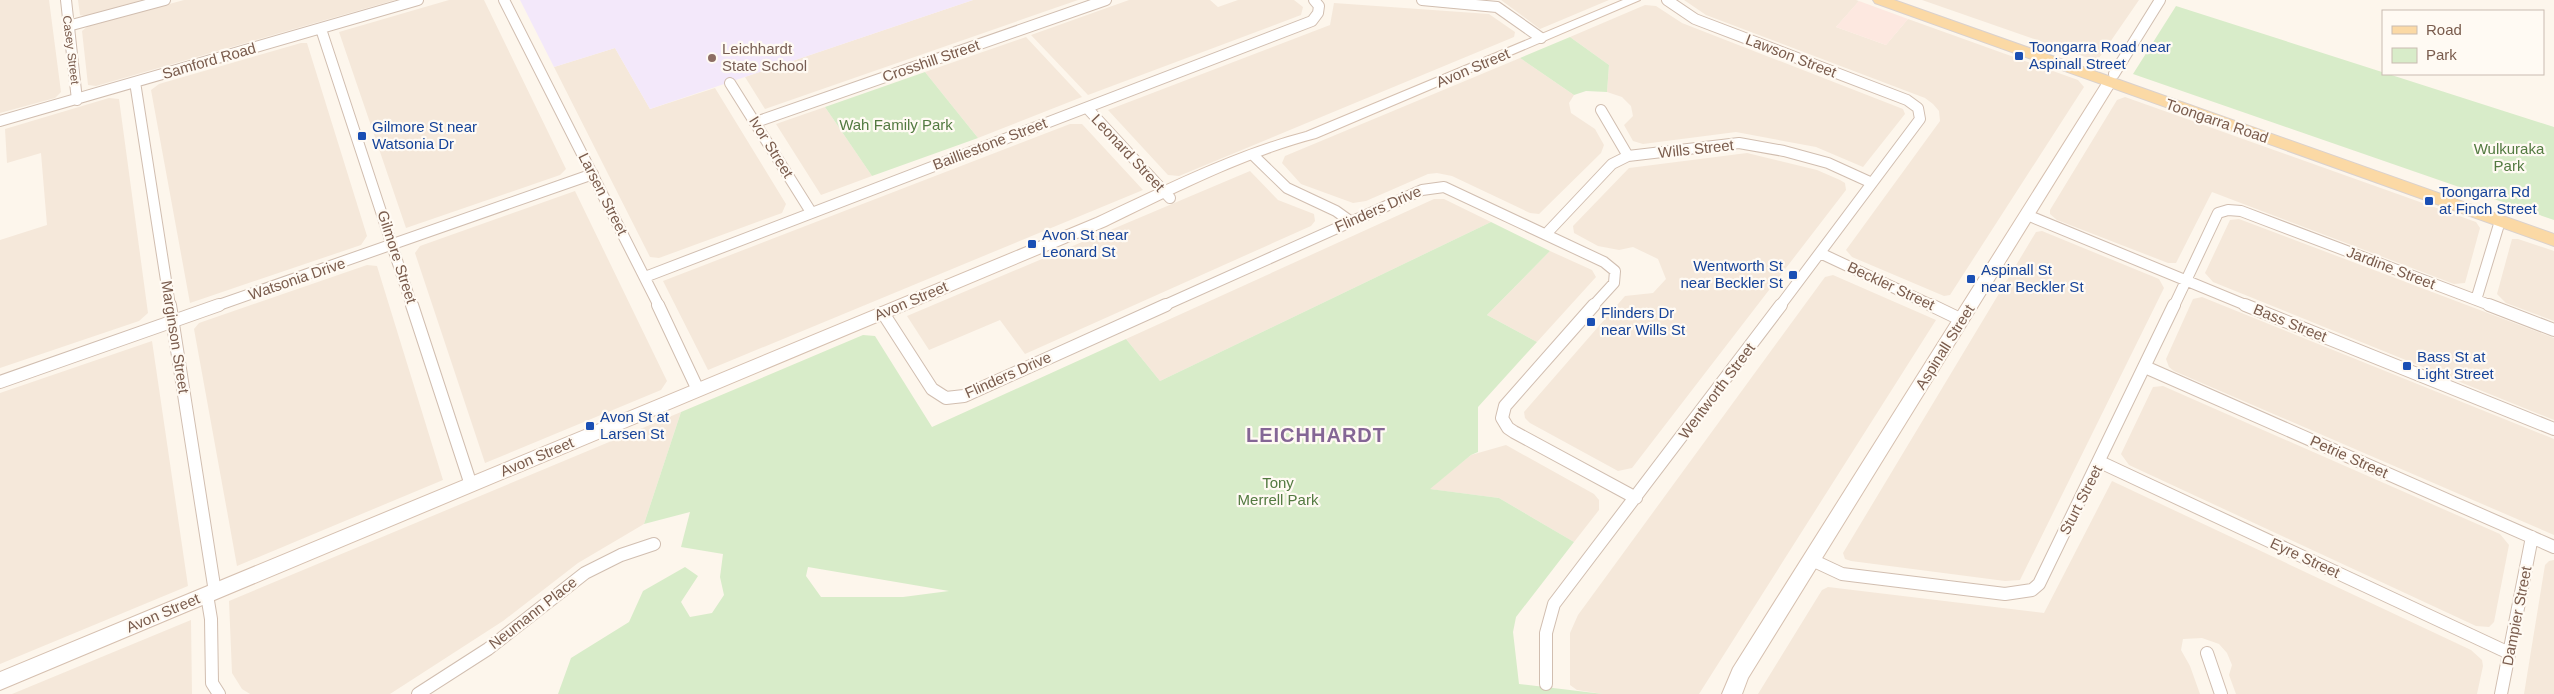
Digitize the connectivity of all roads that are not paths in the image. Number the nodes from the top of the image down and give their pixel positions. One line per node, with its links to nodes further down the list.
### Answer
1 (66, 0): 13 (street, Casey Street)
2 (165, 0): 13 (street)
3 (418, 0): 14 (street, Samford Road)
4 (504, 0): 28 (street, Larsen Street)
5 (1106, 0): 24 (street, Crosshill Street)
6 (1314, 0): 20 (street, Bailliestone Street)
7 (1422, 0): 15 (street)
8 (1634, 0): 15 (street, Avon Street)
9 (1667, 0): 21 (street, Lawson Street)
10 (1880, 0): 16 (main road, Toongarra Road)
11 (1906, 0): 16 (main road, Toongarra Road)
12 (2160, 0): 16 (street, Aspinall Street)
13 (68, 26): 19 (street, Casey Street)
14 (321, 29): 17 (street, Samford Road); 39 (street, Gilmore Street)
15 (1541, 38): 25 (street, Avon Street)
16 (2111, 79): 33 (street, Aspinall Street); 35 (main road, Toongarra Road); 36 (main road, Toongarra Road)
17 (135, 82): 19 (street, Samford Road); 46 (street, Marginson Street)
18 (730, 83): 24 (street, Ivor Street)
19 (77, 100): 23 (street, Samford Road)
20 (1087, 108): 30 (street, Leonard Street); 32 (street, Bailliestone Street)
21 (1918, 108): 29 (street, Wentworth Street)
22 (1601, 110): 26 (street)
23 (0, 122)
24 (756, 122): 32 (street, Ivor Street)
25 (1311, 135): 27 (street, Avon Street)
26 (1628, 156): 29 (street, Wills Street); 37 (street, Wills Street)
27 (1257, 158): 30 (street, Avon Street); 34 (street)
28 (593, 174): 39 (street, Watsonia Drive); 41 (street, Larsen Street)
29 (1872, 183): 40 (street, Wentworth Street)
30 (1167, 195): 44 (street, Avon Street)
31 (2228, 210): 42 (street, Sturt Street); 43 (street, Jardine Street)
32 (811, 212): 41 (street, Bailliestone Street)
33 (2027, 215): 42 (street, Bass Street); 45 (street, Aspinall Street)
34 (1350, 221): 37 (street, Flinders Drive); 44 (street, Flinders Drive)
35 (2500, 221): 38 (main road, Toongarra Road); 43 (street)
36 (2554, 230)
37 (1546, 234): 54 (street, Flinders Drive)
38 (2554, 240)
39 (393, 245): 46 (street, Watsonia Drive); 53 (street, Gilmore Street)
40 (1820, 252): 45 (street, Beckler Street); 54 (street, Wentworth Street)
41 (645, 277): 50 (street, Larsen Street)
42 (2185, 281): 48 (street, Sturt Street); 51 (street, Bass Street)
43 (2476, 300): 47 (street, Jardine Street)
44 (883, 313): 50 (street, Avon Street)
45 (1962, 320): 58 (street, Aspinall Street)
46 (173, 322): 49 (street, Watsonia Drive); 59 (street, Marginson Street)
47 (2554, 330)
48 (2145, 367): 52 (street, Sturt Street); 55 (street, Petrie Street)
49 (0, 382)
50 (698, 390): 53 (street, Avon Street)
51 (2554, 429)
52 (2100, 462): 58 (street, Sturt Street); 61 (street, Eyre Street)
53 (471, 485): 59 (street, Avon Street)
54 (1636, 498): 63 (street, Wentworth Street)
55 (2532, 537): 57 (street, Petrie Street); 61 (street, Dampier Street)
56 (654, 544): 65 (street, Neumann Place)
57 (2554, 547)
58 (1812, 560): 66 (street, Aspinall Street)
59 (211, 593): 62 (street, Avon Street); 64 (street)
60 (2206, 653): 67 (street)
61 (2509, 653): 68 (street, Dampier Street)
62 (0, 681)
63 (1546, 684)
64 (219, 694)
65 (418, 694)
66 (1732, 694)
67 (2221, 694)
68 (2501, 694)

